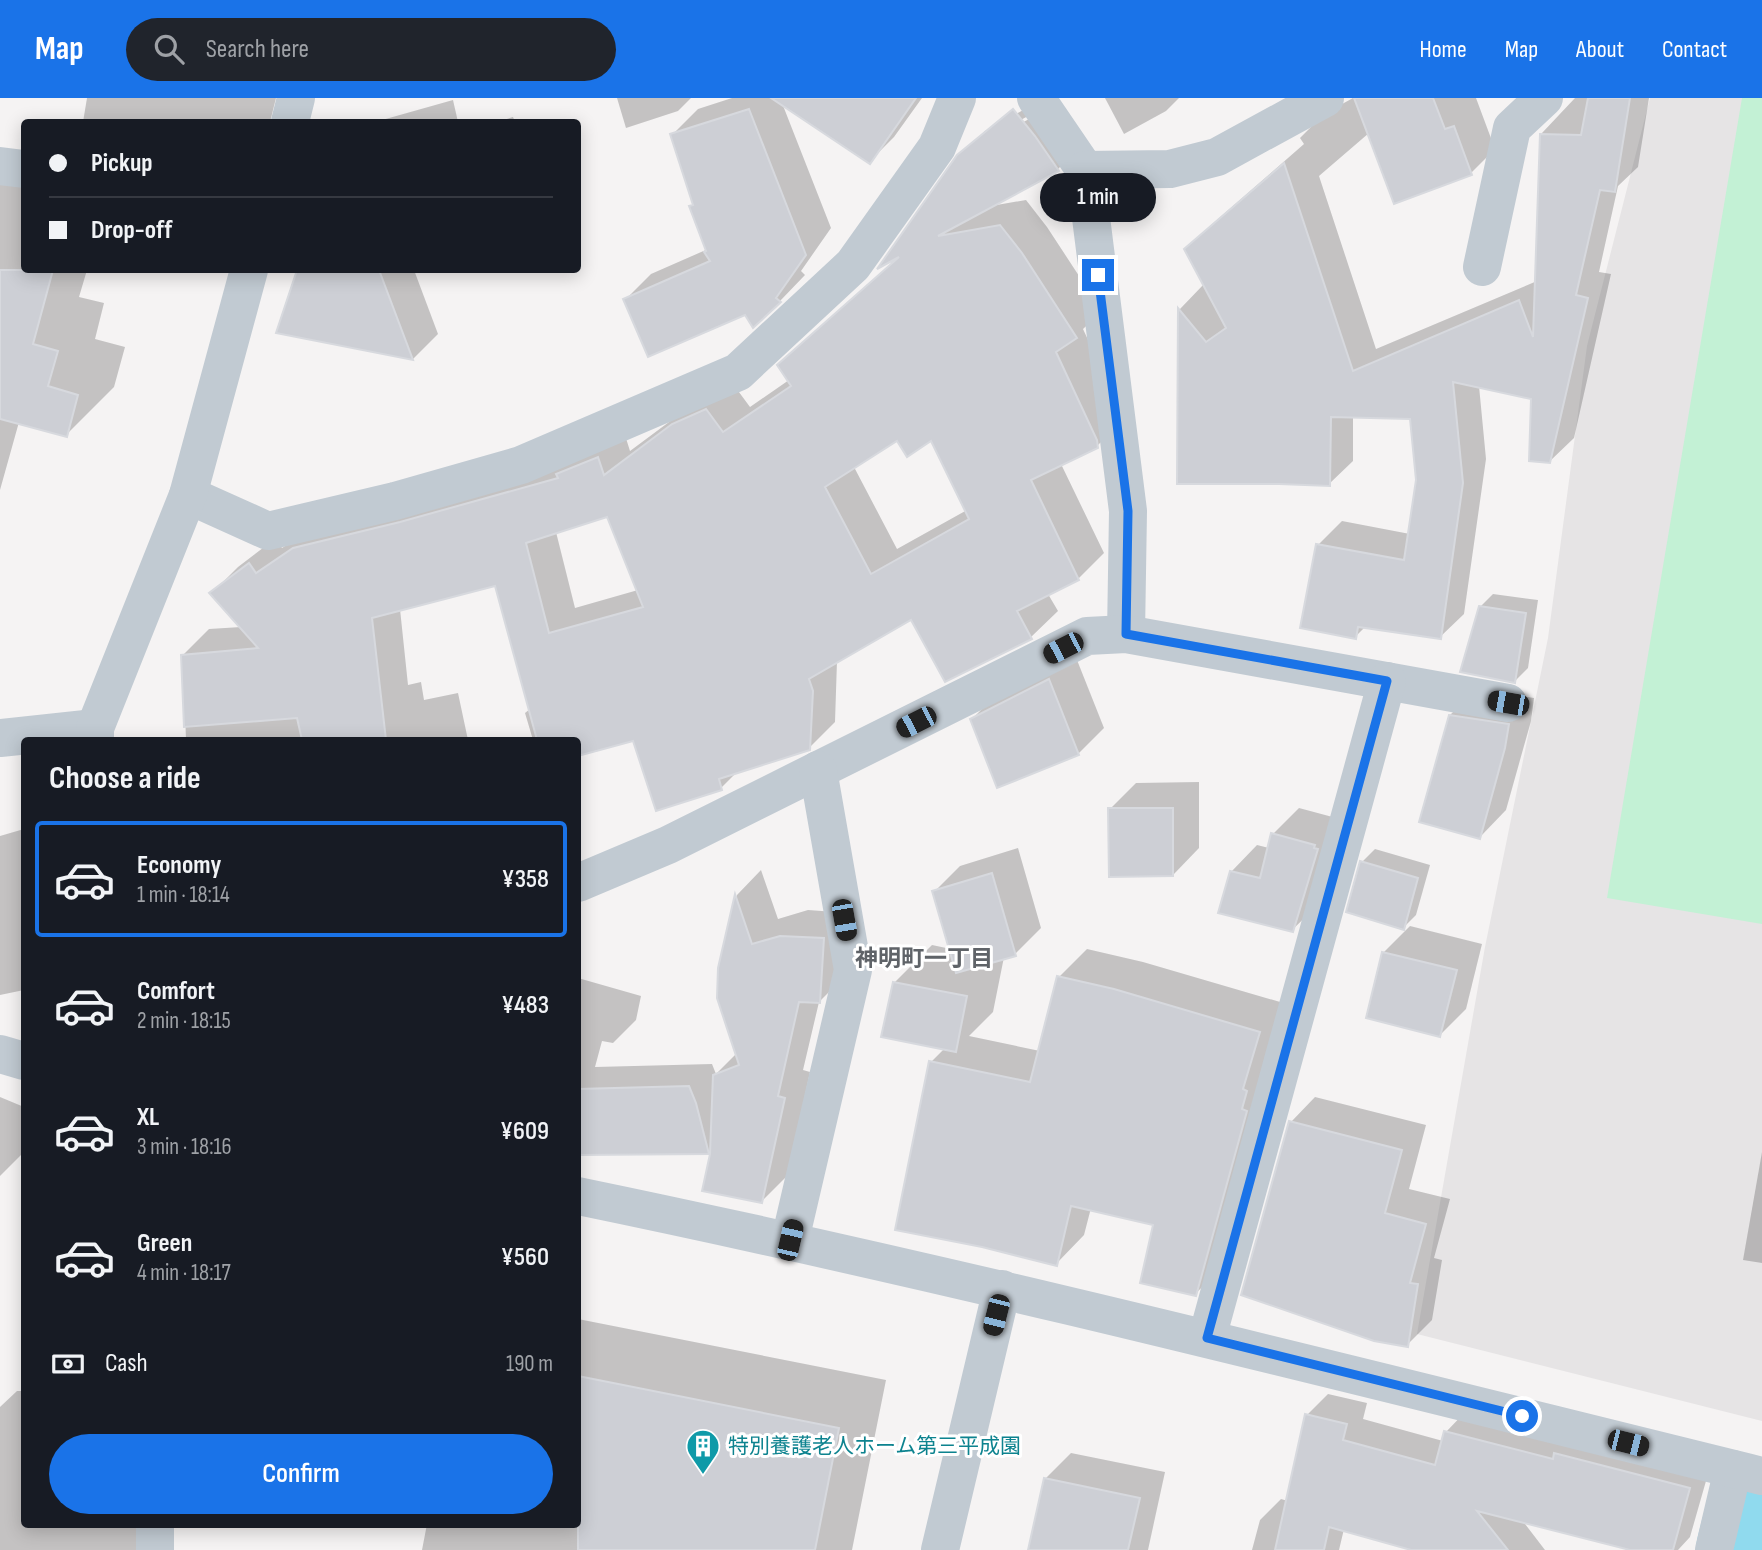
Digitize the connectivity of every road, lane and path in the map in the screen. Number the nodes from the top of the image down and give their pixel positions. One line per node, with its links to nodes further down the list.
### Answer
1 (296, 98): 6 (street)
2 (957, 98): 12 (street)
3 (1036, 98): 9 (street)
4 (1325, 98): 9 (street)
5 (1544, 98): 10 (street)
6 (291, 119)
7 (0, 166): 8 (street)
8 (21, 169)
9 (1084, 170): 13 (street)
10 (1482, 267)
11 (248, 273): 12 (street)
12 (188, 495): 16 (street)
13 (1126, 634): 14 (street); 20 (street)
14 (1387, 681): 15 (street); 27 (street)
15 (1508, 703)
16 (95, 734): 18 (street)
17 (21, 737): 19 (street)
18 (24, 737)
19 (0, 738)
20 (818, 771): 21 (street); 25 (street)
21 (581, 882)
22 (0, 1054): 23 (street)
23 (21, 1060)
24 (581, 1197): 25 (street)
25 (790, 1240): 26 (street)
26 (1002, 1289): 27 (street); 31 (street)
27 (1207, 1338): 28 (street)
28 (1747, 1472): 32 (street)
29 (155, 1528): 30 (street)
30 (155, 1550)
31 (940, 1550)
32 (1714, 1550)

